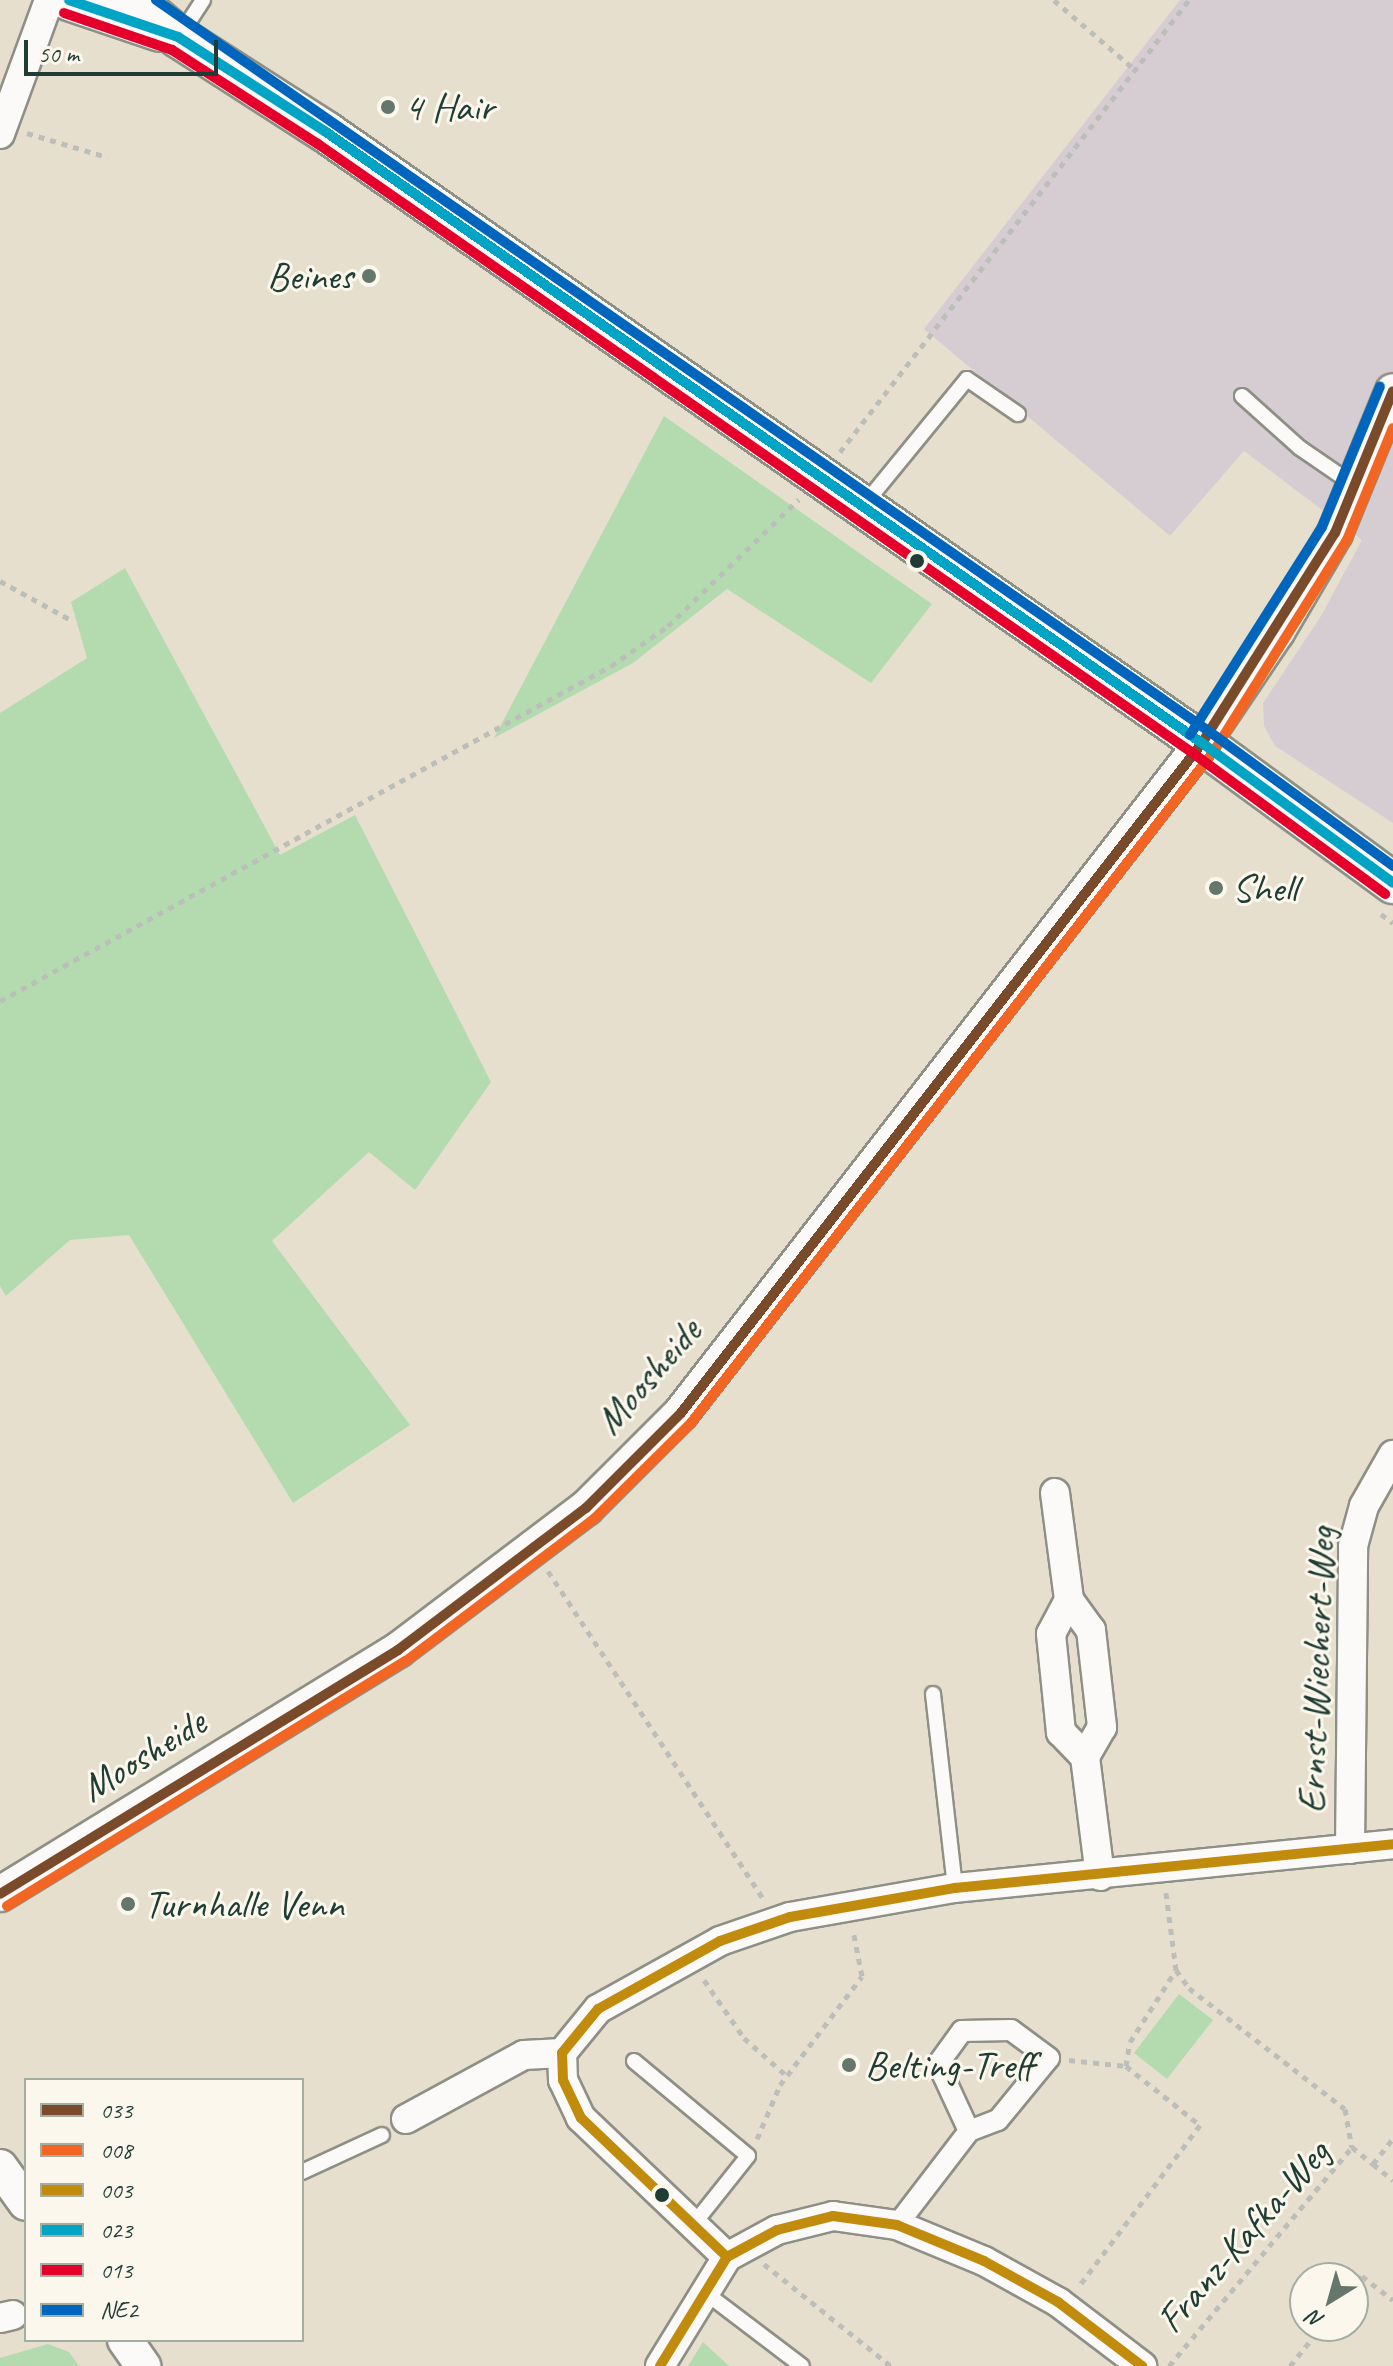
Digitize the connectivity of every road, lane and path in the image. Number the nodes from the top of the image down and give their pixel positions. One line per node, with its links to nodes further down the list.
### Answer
1 (49, 0): 9 (street)
2 (69, 0): 7 (main road)
3 (134, 0): 7 (main road)
4 (203, 0): 7 (lane)
5 (1054, 0): 8 (path)
6 (1189, 0): 8 (path)
7 (178, 37): 17 (main road)
8 (1135, 70): 14 (path)
9 (2, 130): 10 (path)
10 (107, 157)
11 (1393, 391): 15 (street, Moosheide)
12 (1242, 396): 15 (lane)
13 (1018, 414): 17 (lane)
14 (836, 456)
15 (1355, 486): 20 (street, Moosheide)
16 (804, 494): 22 (path)
17 (863, 506): 20 (main road)
18 (0, 581): 19 (path)
19 (71, 620)
20 (1202, 743): 21 (main road); 25 (street, Moosheide)
21 (1393, 883)
22 (0, 1001)
23 (1393, 1455): 30 (street, Ernst-Wiechert-Weg)
24 (1055, 1493): 26 (street)
25 (534, 1549): 34 (street, Moosheide); 36 (path)
26 (1069, 1600): 28 (street); 28 (street)
27 (933, 1694): 33 (lane)
28 (1085, 1757): 32 (street)
29 (1393, 1844): 30 (street)
30 (1350, 1849): 31 (street)
31 (1163, 1869): 32 (street); 38 (path)
32 (1100, 1876): 33 (street)
33 (955, 1888): 35 (street)
34 (0, 1894)
35 (848, 1905): 36 (street); 43 (path)
36 (778, 1921): 37 (street)
37 (689, 1958): 39 (street); 43 (path)
38 (1176, 1970): 42 (path); 48 (path)
39 (562, 2053): 44 (street); 55 (street)
40 (1049, 2058): 42 (path); 45 (street); 45 (street)
41 (634, 2061): 49 (lane)
42 (1126, 2066): 61 (path)
43 (786, 2075): 49 (path)
44 (406, 2119)
45 (969, 2131): 56 (street)
46 (382, 2135): 52 (lane)
47 (1393, 2138): 50 (path, Franz-Kafka-Weg)
48 (1352, 2147): 50 (path, Franz-Kafka-Weg); 69 (path, Franz-Kafka-Weg)
49 (748, 2156): 55 (lane)
50 (1373, 2164): 53 (path)
51 (0, 2167): 54 (street)
52 (304, 2171)
53 (1393, 2180)
54 (24, 2200)
55 (693, 2225): 57 (street)
56 (897, 2225): 57 (street); 61 (street)
57 (736, 2252): 59 (street); 67 (path)
58 (1369, 2281): 60 (path)
59 (707, 2294): 65 (street); 66 (lane)
60 (1393, 2300)
61 (1064, 2306): 68 (street)
62 (126, 2342): 64 (street)
63 (1309, 2342): 70 (path)
64 (143, 2366)
65 (660, 2366)
66 (802, 2366)
67 (891, 2366)
68 (1142, 2366)
69 (1169, 2366)
70 (1290, 2366)

